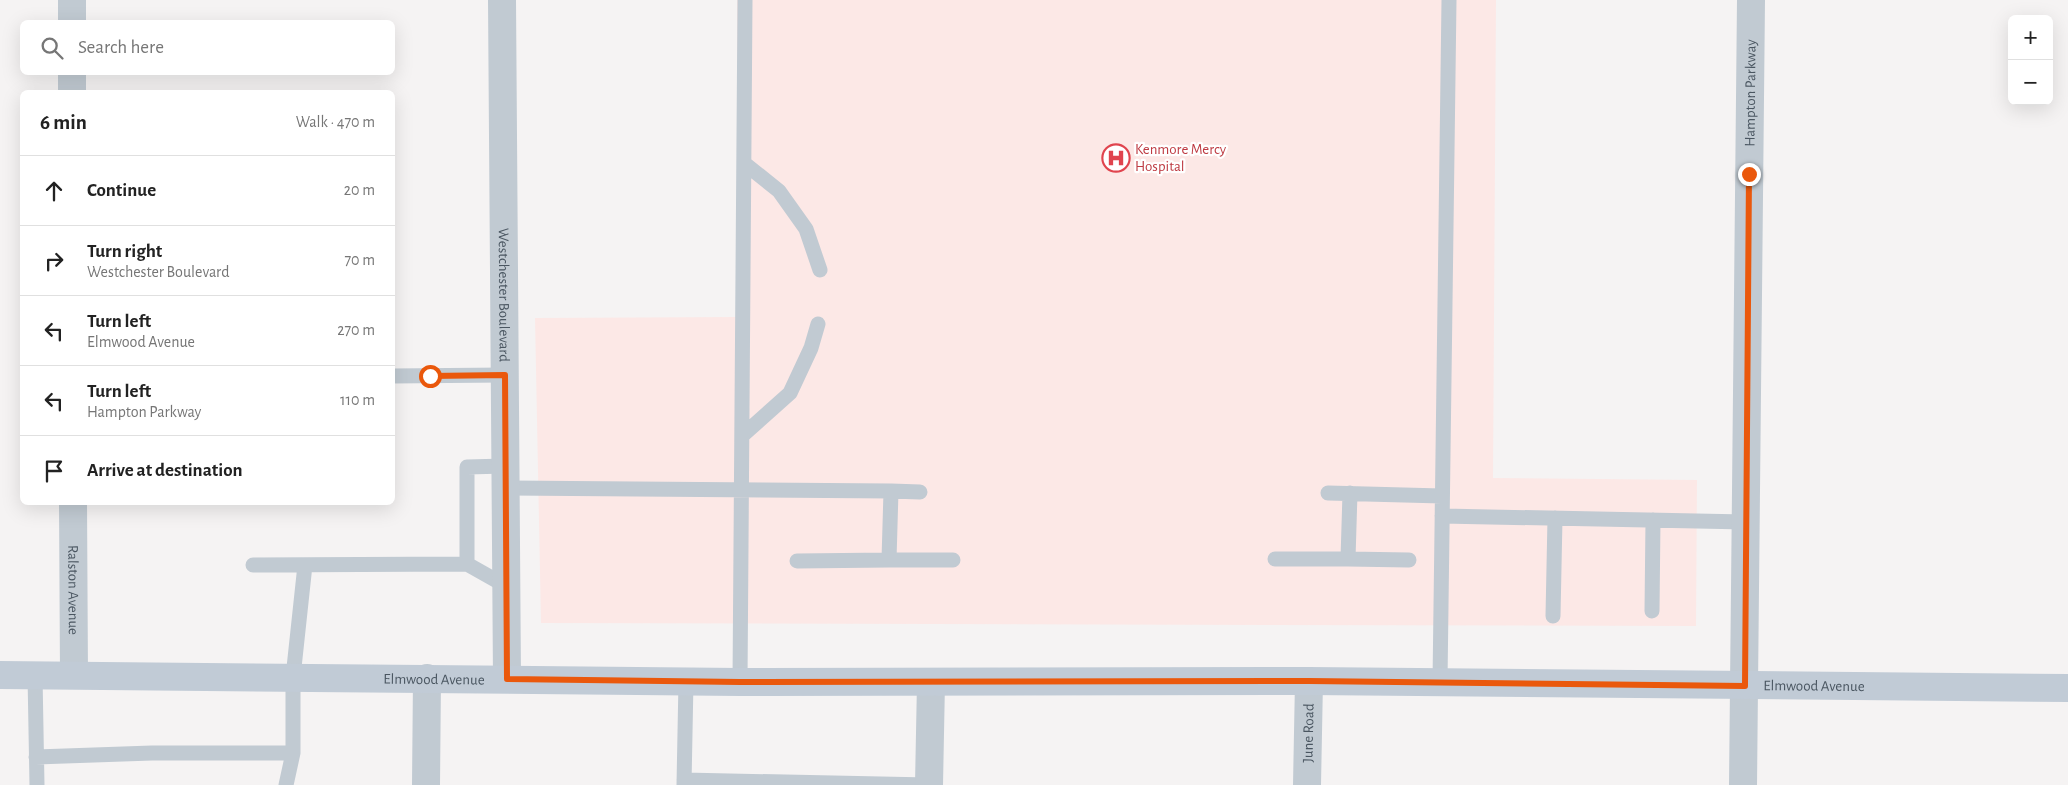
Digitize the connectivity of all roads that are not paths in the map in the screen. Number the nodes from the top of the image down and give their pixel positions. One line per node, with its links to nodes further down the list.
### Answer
1 (72, 0): 6 (street)
2 (502, 0): 12 (street, Westchester Boulevard)
3 (745, 0): 9 (lane)
4 (1449, 0): 21 (lane)
5 (1750, 0): 26 (street, Hampton Parkway)
6 (72, 20)
7 (72, 75): 8 (street)
8 (72, 90)
9 (744, 163): 10 (lane); 14 (lane)
10 (820, 270)
11 (818, 324): 14 (lane)
12 (505, 375): 13 (lane); 15 (street, Westchester Boulevard)
13 (395, 376)
14 (743, 435): 16 (lane)
15 (506, 477): 16 (lane); 33 (lane); 36 (street, Westchester Boulevard)
16 (742, 488): 17 (lane); 47 (lane)
17 (891, 491): 18 (lane); 29 (lane)
18 (920, 492)
19 (1328, 493): 20 (lane)
20 (1350, 493): 21 (lane); 28 (lane)
21 (1442, 496): 23 (lane)
22 (73, 505): 41 (street, Ralston Avenue)
23 (1442, 516): 24 (lane); 49 (lane)
24 (1554, 518): 25 (lane); 38 (lane)
25 (1653, 520): 26 (lane); 37 (lane)
26 (1746, 522): 50 (street, Hampton Parkway)
27 (1275, 559): 28 (lane)
28 (1348, 559): 31 (lane)
29 (889, 560): 30 (lane); 32 (lane)
30 (953, 560)
31 (1409, 560)
32 (796, 561)
33 (467, 564): 35 (lane); 36 (lane)
34 (254, 565): 35 (lane)
35 (305, 565): 42 (lane)
36 (506, 586): 44 (street, Westchester Boulevard)
37 (1652, 611)
38 (1553, 616)
39 (0, 675): 40 (street, Elmwood Avenue)
40 (35, 676): 41 (street, Elmwood Avenue); 53 (lane)
41 (74, 676): 42 (street, Elmwood Avenue)
42 (293, 677): 43 (street, Elmwood Avenue); 52 (lane)
43 (427, 678): 44 (street, Elmwood Avenue); 57 (street)
44 (507, 679): 45 (street, Elmwood Avenue)
45 (686, 681): 47 (street, Elmwood Avenue); 54 (lane)
46 (1309, 681): 48 (street, Elmwood Avenue); 49 (street, Elmwood Avenue); 59 (street, June Road)
47 (740, 682): 48 (street, Elmwood Avenue)
48 (931, 682): 58 (street)
49 (1440, 682): 50 (street, Elmwood Avenue)
50 (1745, 686): 51 (street, Elmwood Avenue); 60 (street, Hampton Parkway)
51 (2068, 688)
52 (292, 753): 53 (lane); 56 (lane)
53 (36, 757): 55 (lane)
54 (684, 782): 58 (lane)
55 (37, 785)
56 (286, 785)
57 (426, 785)
58 (929, 785)
59 (1307, 785)
60 (1743, 785)

